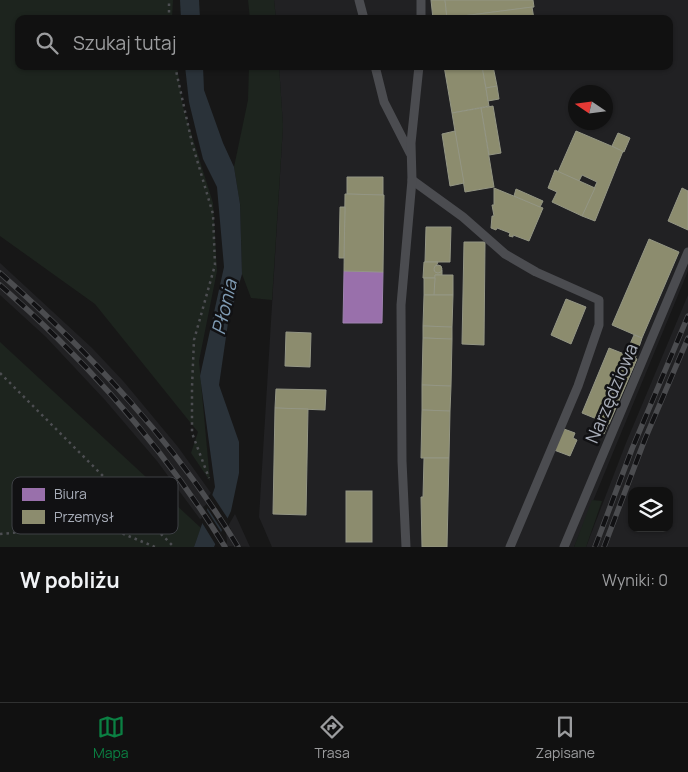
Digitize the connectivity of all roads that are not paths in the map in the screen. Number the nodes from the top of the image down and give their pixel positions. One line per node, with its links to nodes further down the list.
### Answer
1 (359, 0): 3 (lane)
2 (421, 0): 4 (lane)
3 (363, 15)
4 (420, 15)
5 (376, 70): 7 (lane)
6 (419, 70): 7 (lane)
7 (411, 156): 8 (lane)
8 (412, 180): 10 (lane); 11 (lane)
9 (688, 252): 12 (lane, Narzędziowa)
10 (406, 547)
11 (510, 547)
12 (564, 547)

